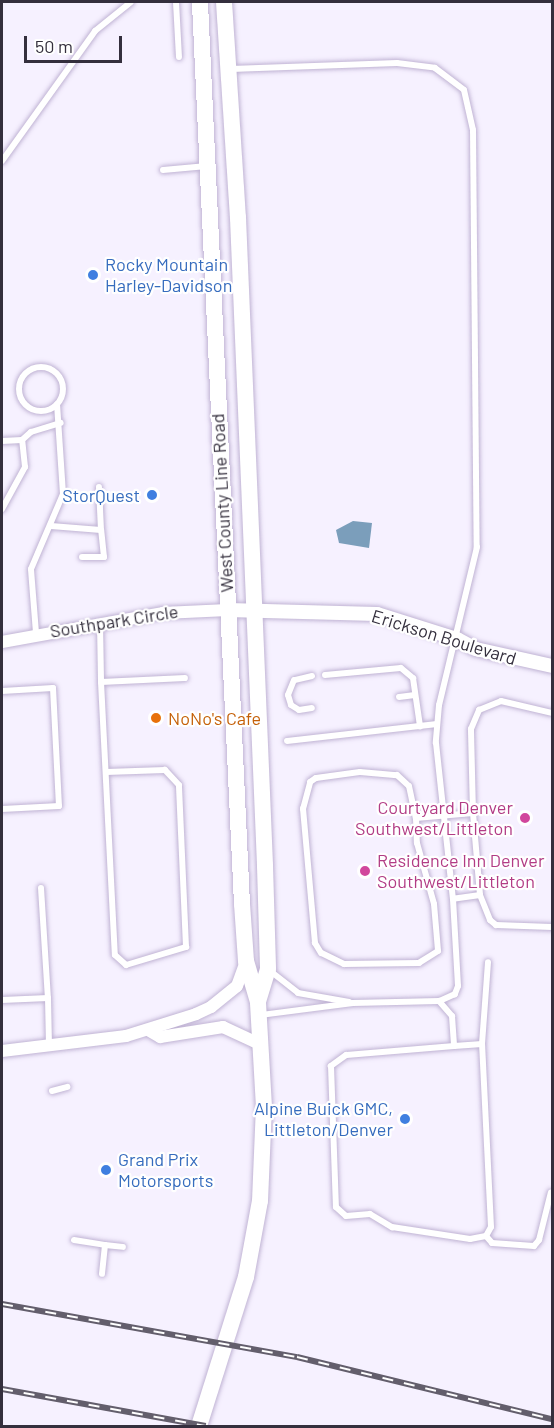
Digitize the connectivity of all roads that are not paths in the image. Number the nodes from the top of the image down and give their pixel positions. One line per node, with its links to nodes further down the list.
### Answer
1 (131, 2): 7 (lane)
2 (176, 2): 5 (lane)
3 (200, 2): 8 (main road, West County Line Road)
4 (224, 2): 6 (main road, West County Line Road)
5 (179, 57)
6 (229, 69): 20 (main road, West County Line Road); 23 (lane)
7 (2, 161)
8 (209, 166): 9 (lane); 19 (main road, West County Line Road)
9 (163, 170)
10 (57, 404): 10 (lane); 11 (lane)
11 (61, 423): 12 (lane); 16 (lane)
12 (22, 440): 13 (lane); 15 (lane)
13 (2, 441)
14 (99, 487): 17 (lane)
15 (2, 509)
16 (51, 526): 17 (lane); 22 (lane)
17 (101, 530): 18 (lane)
18 (82, 557)
19 (228, 610): 20 (street, Erickson Boulevard); 21 (street, Southpark Circle); 47 (main road, West County Line Road)
20 (254, 611): 23 (street, Erickson Boulevard); 49 (main road, West County Line Road)
21 (100, 622): 22 (street, Southpark Circle); 29 (lane)
22 (36, 633): 24 (street, Southpark Circle)
23 (457, 639): 25 (street, Erickson Boulevard); 35 (lane)
24 (2, 642)
25 (552, 666)
26 (325, 675): 31 (lane)
27 (312, 676): 33 (lane)
28 (185, 678): 29 (lane)
29 (101, 682): 38 (lane)
30 (2, 690): 39 (lane)
31 (415, 695): 32 (lane); 36 (lane)
32 (399, 697)
33 (312, 708)
34 (552, 713): 40 (lane)
35 (437, 724): 36 (lane); 41 (lane)
36 (420, 726): 37 (lane)
37 (287, 741)
38 (106, 772): 38 (lane)
39 (2, 809)
40 (473, 813): 41 (lane); 44 (lane)
41 (443, 815): 42 (lane); 45 (lane)
42 (416, 818): 42 (lane)
43 (41, 888): 50 (lane)
44 (480, 895): 45 (lane); 46 (lane)
45 (453, 899): 52 (lane)
46 (552, 927)
47 (246, 961): 54 (main road, West County Line Road); 55 (street)
48 (488, 962): 57 (lane)
49 (268, 969): 53 (lane); 54 (main road, West County Line Road)
50 (48, 998): 51 (lane); 59 (lane)
51 (2, 1000)
52 (439, 1001): 53 (lane); 58 (lane)
53 (352, 1003): 54 (lane)
54 (259, 1009): 56 (main road, West County Line Road)
55 (150, 1031): 56 (street); 59 (street)
56 (259, 1044): 69 (main road, West County Line Road)
57 (483, 1044): 58 (lane); 64 (lane)
58 (454, 1046): 64 (lane)
59 (49, 1048): 60 (street)
60 (2, 1051)
61 (67, 1087): 62 (lane)
62 (52, 1091)
63 (551, 1192): 64 (lane)
64 (486, 1236)
65 (74, 1240): 66 (lane)
66 (105, 1245): 67 (lane); 68 (lane)
67 (123, 1247)
68 (102, 1274)
69 (199, 1426)

